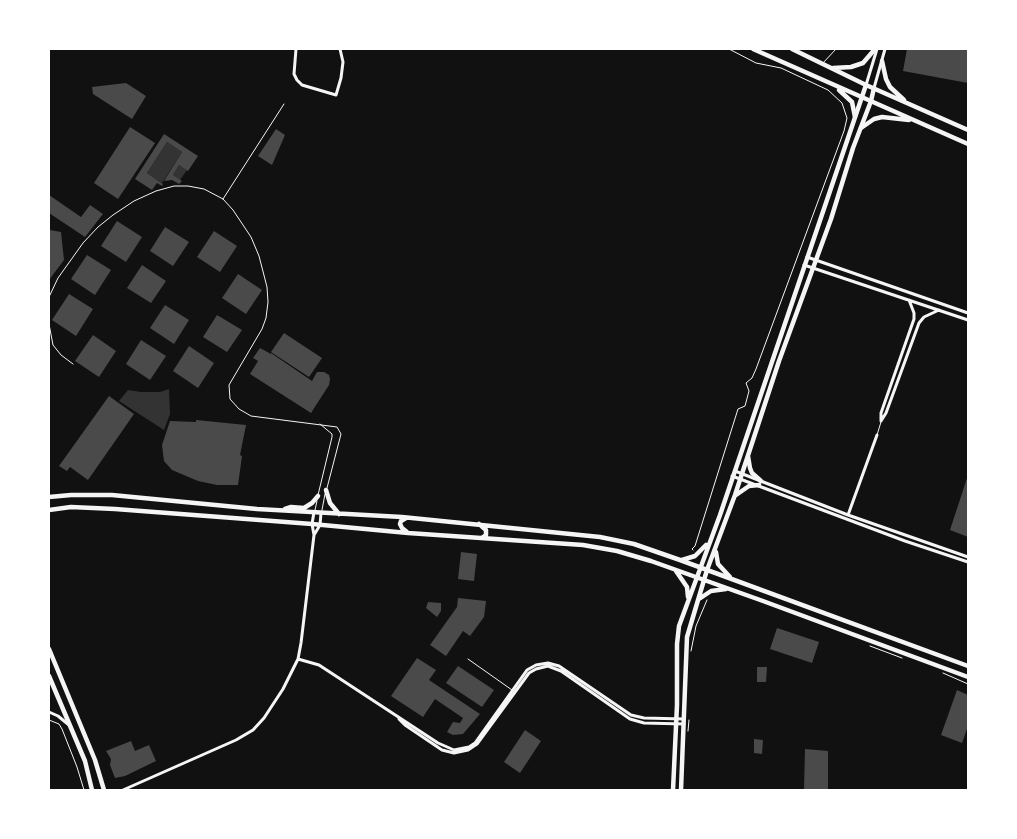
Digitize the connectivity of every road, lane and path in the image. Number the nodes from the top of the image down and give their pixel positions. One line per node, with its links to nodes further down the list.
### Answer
1 (296, 49): 2 (street)
2 (340, 49)
3 (729, 49): 64 (path)
4 (753, 49): 13 (main road)
5 (792, 49): 10 (main road)
6 (836, 49): 10 (lane)
7 (876, 49): 11 (main road); 12 (street)
8 (885, 49): 9 (street)
9 (882, 61): 14 (street); 17 (main road)
10 (822, 64): 11 (main road)
11 (831, 68): 12 (main road)
12 (866, 85): 14 (main road); 15 (main road)
13 (834, 86): 15 (main road); 19 (main road)
14 (874, 88): 16 (main road); 17 (main road)
15 (862, 98): 16 (main road); 19 (main road)
16 (871, 101): 20 (main road); 21 (main road)
17 (905, 102): 22 (main road)
18 (284, 104): 24 (lane)
19 (855, 117): 25 (main road)
20 (915, 121): 21 (main road); 23 (main road)
21 (861, 128): 26 (main road)
22 (968, 130)
23 (968, 144)
24 (223, 199): 29 (lane); 37 (lane)
25 (806, 257): 26 (street); 27 (main road)
26 (816, 260): 28 (main road); 32 (street)
27 (804, 264): 28 (street); 40 (main road)
28 (813, 268): 30 (street); 39 (main road)
29 (49, 297)
30 (909, 300): 31 (street); 36 (street)
31 (939, 310): 33 (street); 36 (street)
32 (968, 313)
33 (968, 320)
34 (49, 324): 35 (lane)
35 (74, 364)
36 (881, 421): 38 (lane)
37 (319, 423): 45 (lane); 47 (lane)
38 (877, 435): 54 (street)
39 (748, 455): 41 (main road); 44 (main road)
40 (734, 470): 41 (street); 42 (main road)
41 (742, 474): 43 (main road); 44 (street)
42 (732, 476): 43 (street); 62 (main road)
43 (741, 479): 44 (street); 46 (main road)
44 (760, 483): 46 (main road); 54 (street); 67 (street)
45 (326, 490): 52 (lane); 53 (main road)
46 (735, 495): 63 (main road)
47 (318, 496): 50 (main road); 51 (lane)
48 (49, 497): 50 (main road)
49 (49, 510): 56 (main road)
50 (279, 510): 51 (main road)
51 (314, 512): 52 (main road); 56 (street)
52 (321, 513): 53 (main road); 58 (street)
53 (339, 514): 55 (main road)
54 (848, 515): 65 (street)
55 (407, 517): 57 (main road); 59 (main road)
56 (312, 524): 58 (main road); 60 (street)
57 (478, 524): 61 (main road); 66 (main road)
58 (320, 525): 59 (main road); 60 (street)
59 (408, 533): 61 (main road)
60 (314, 535): 81 (street)
61 (482, 538): 68 (main road)
62 (709, 541): 66 (main road); 69 (main road)
63 (716, 548): 70 (main road); 73 (main road)
64 (692, 549)
65 (968, 557)
66 (680, 560): 69 (main road)
67 (968, 562)
68 (670, 567): 71 (main road); 75 (main road)
69 (700, 567): 70 (main road); 71 (main road)
70 (707, 570): 72 (main road); 73 (main road)
71 (696, 577): 72 (main road); 75 (main road)
72 (704, 580): 74 (main road); 77 (main road)
73 (736, 581): 84 (main road)
74 (729, 589): 77 (main road); 87 (main road)
75 (688, 598): 93 (main road)
76 (707, 599): 80 (path)
77 (698, 600): 94 (main road)
78 (865, 644): 83 (path)
79 (49, 649): 99 (main road)
80 (691, 658)
81 (298, 659): 90 (street); 100 (street)
82 (468, 659): 89 (lane)
83 (908, 660)
84 (968, 666)
85 (942, 673): 88 (path)
86 (49, 676): 95 (main road)
87 (968, 677)
88 (968, 684)
89 (513, 690): 90 (street); 93 (street)
90 (500, 711): 93 (street)
91 (49, 712): 95 (street)
92 (49, 720): 97 (path)
93 (676, 721): 94 (street); 101 (main road)
94 (686, 721): 96 (path); 102 (main road)
95 (69, 725): 98 (main road)
96 (688, 738)
97 (84, 790)
98 (92, 790)
99 (104, 790)
100 (123, 790)
101 (673, 790)
102 (681, 790)

